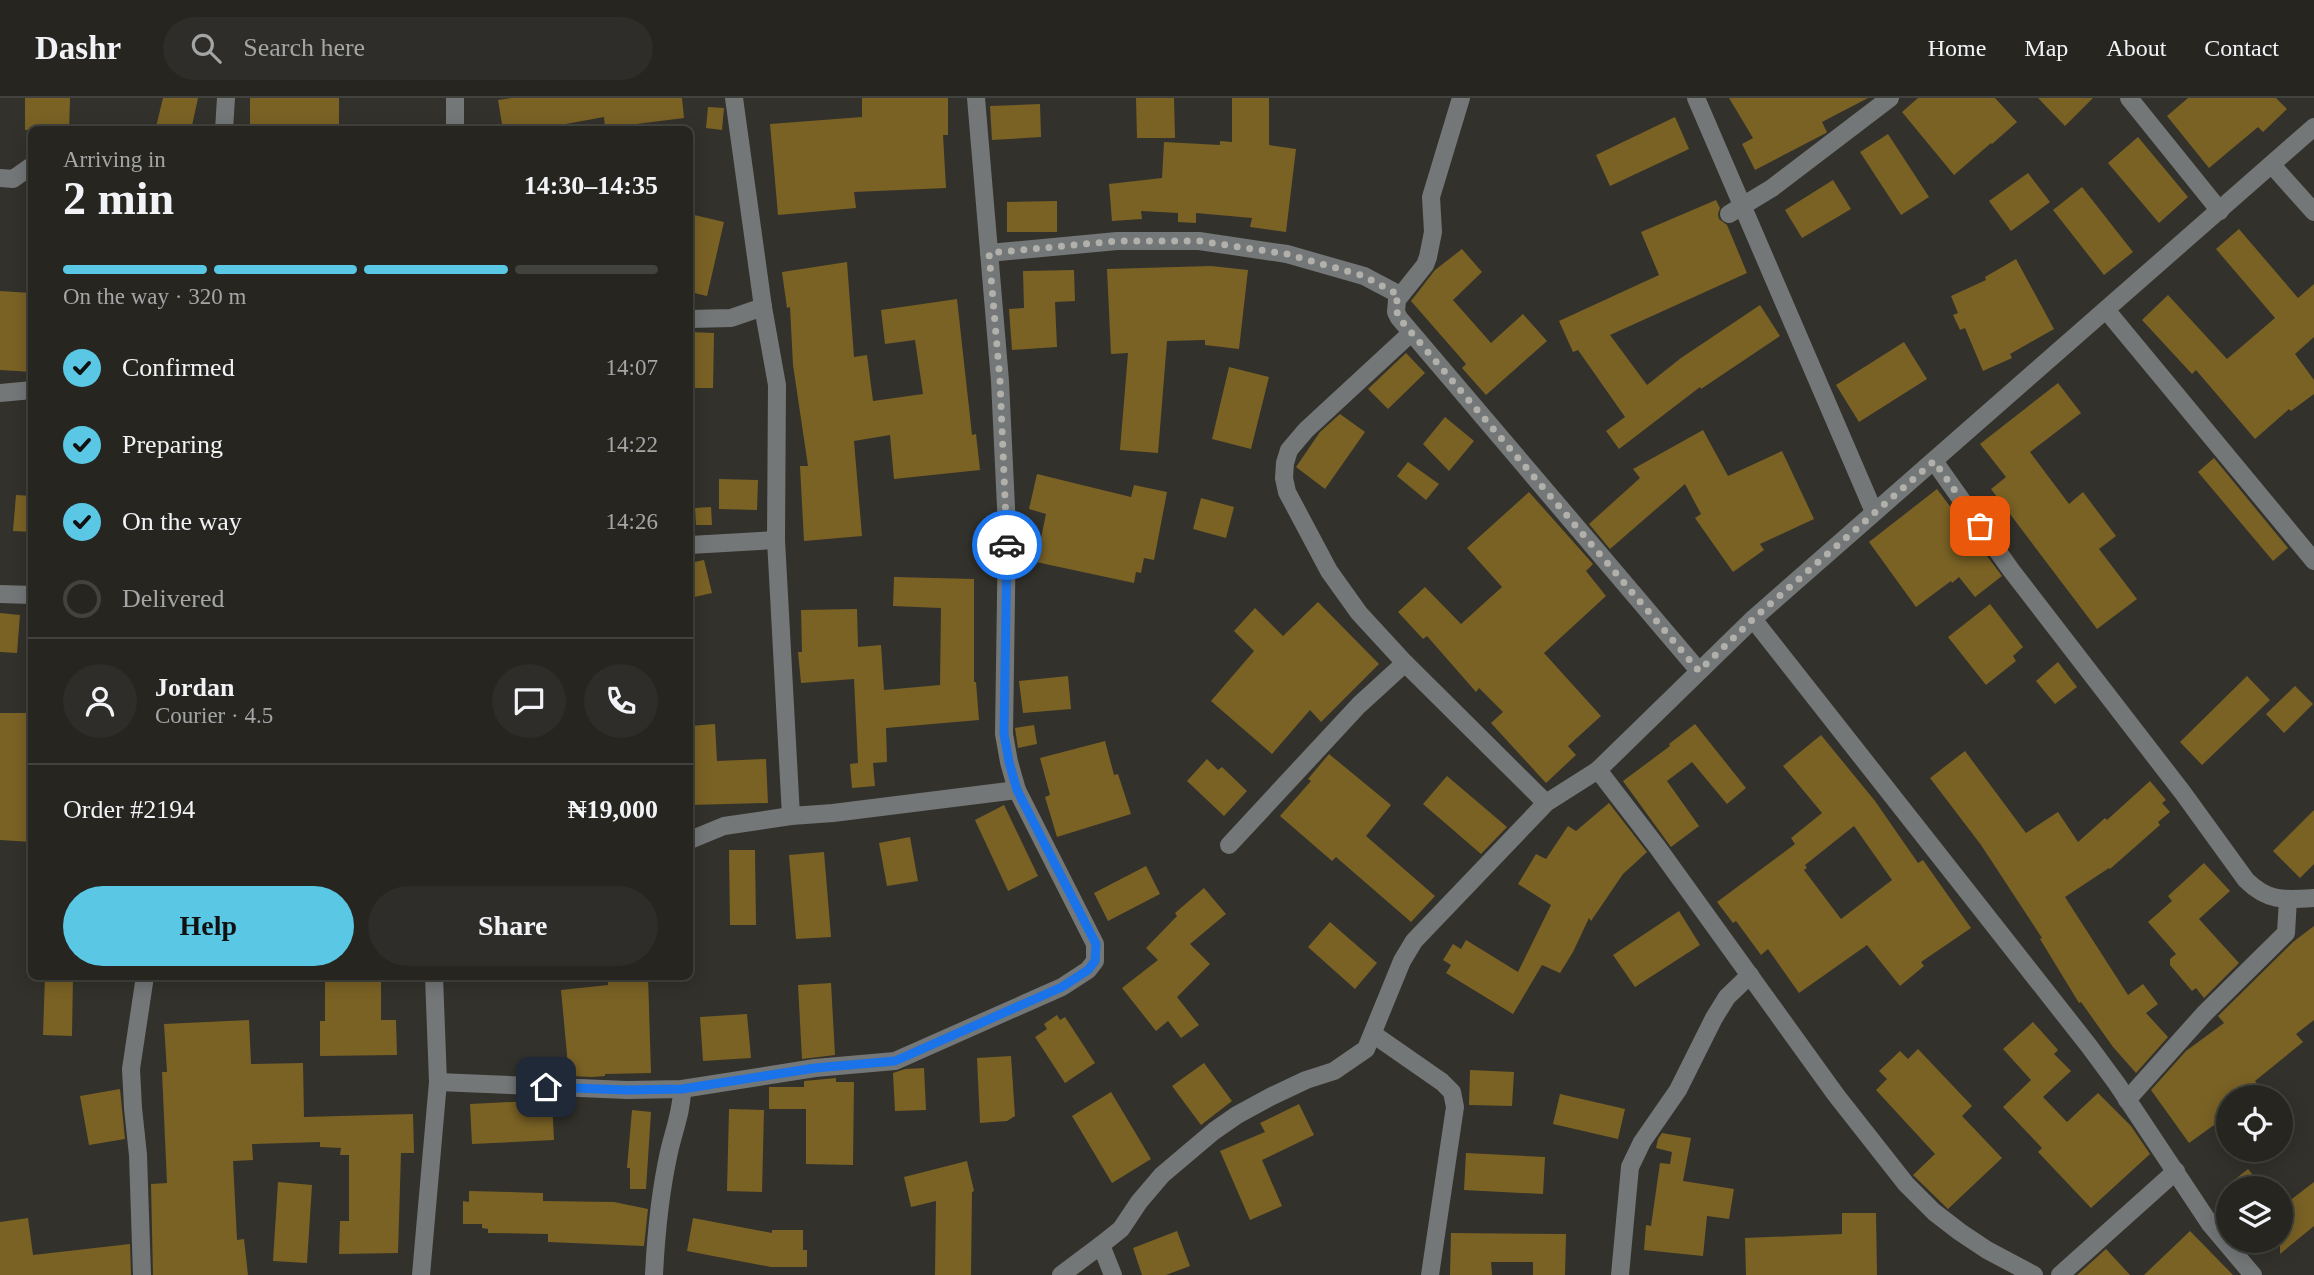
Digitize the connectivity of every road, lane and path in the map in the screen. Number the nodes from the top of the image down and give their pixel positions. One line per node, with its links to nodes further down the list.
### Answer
1 (226, 98): 9 (street)
2 (455, 98): 10 (street)
3 (734, 98): 20 (street)
4 (975, 98): 18 (street)
5 (1461, 98): 19 (street)
6 (1696, 98): 15 (street)
7 (1890, 98): 15 (street)
8 (2129, 98): 16 (street)
9 (224, 126)
10 (455, 126)
11 (2314, 127): 12 (street)
12 (2272, 165): 16 (street); 17 (street)
13 (28, 168): 14 (street)
14 (0, 178)
15 (1736, 210): 27 (street)
16 (2220, 211): 21 (street)
17 (2314, 212)
18 (989, 253): 19 (street); 37 (street)
19 (1399, 295): 23 (street)
20 (763, 307): 22 (street); 28 (street)
21 (2107, 311): 26 (street); 30 (street)
22 (693, 319)
23 (1411, 333): 34 (street); 35 (street)
24 (28, 390): 25 (street)
25 (0, 393)
26 (1934, 461): 27 (street); 43 (street)
27 (1874, 512): 33 (street)
28 (776, 540): 29 (street); 39 (street)
29 (693, 544)
30 (2314, 561)
31 (0, 594): 32 (street)
32 (28, 595)
33 (1753, 619): 35 (street); 50 (street)
34 (1405, 663): 38 (street); 41 (street)
35 (1699, 671): 36 (street)
36 (1598, 770): 38 (street); 44 (street)
37 (1017, 790): 39 (street); 49 (street)
38 (1546, 803): 47 (street)
39 (791, 816): 40 (street)
40 (693, 839)
41 (1228, 845)
42 (2314, 898): 43 (street)
43 (2288, 899): 50 (street)
44 (1750, 975): 59 (street); 60 (street)
45 (144, 980): 53 (street)
46 (434, 980): 48 (street)
47 (1373, 1034): 52 (street); 58 (street)
48 (438, 1082): 49 (street); 54 (street)
49 (682, 1089): 55 (street)
50 (2127, 1100): 51 (street)
51 (2176, 1171): 61 (street); 62 (street)
52 (1101, 1245): 56 (street); 57 (street)
53 (142, 1275)
54 (421, 1275)
55 (654, 1275)
56 (1060, 1275)
57 (1113, 1275)
58 (1430, 1275)
59 (1620, 1275)
60 (2034, 1275)
61 (2060, 1275)
62 (2253, 1275)

